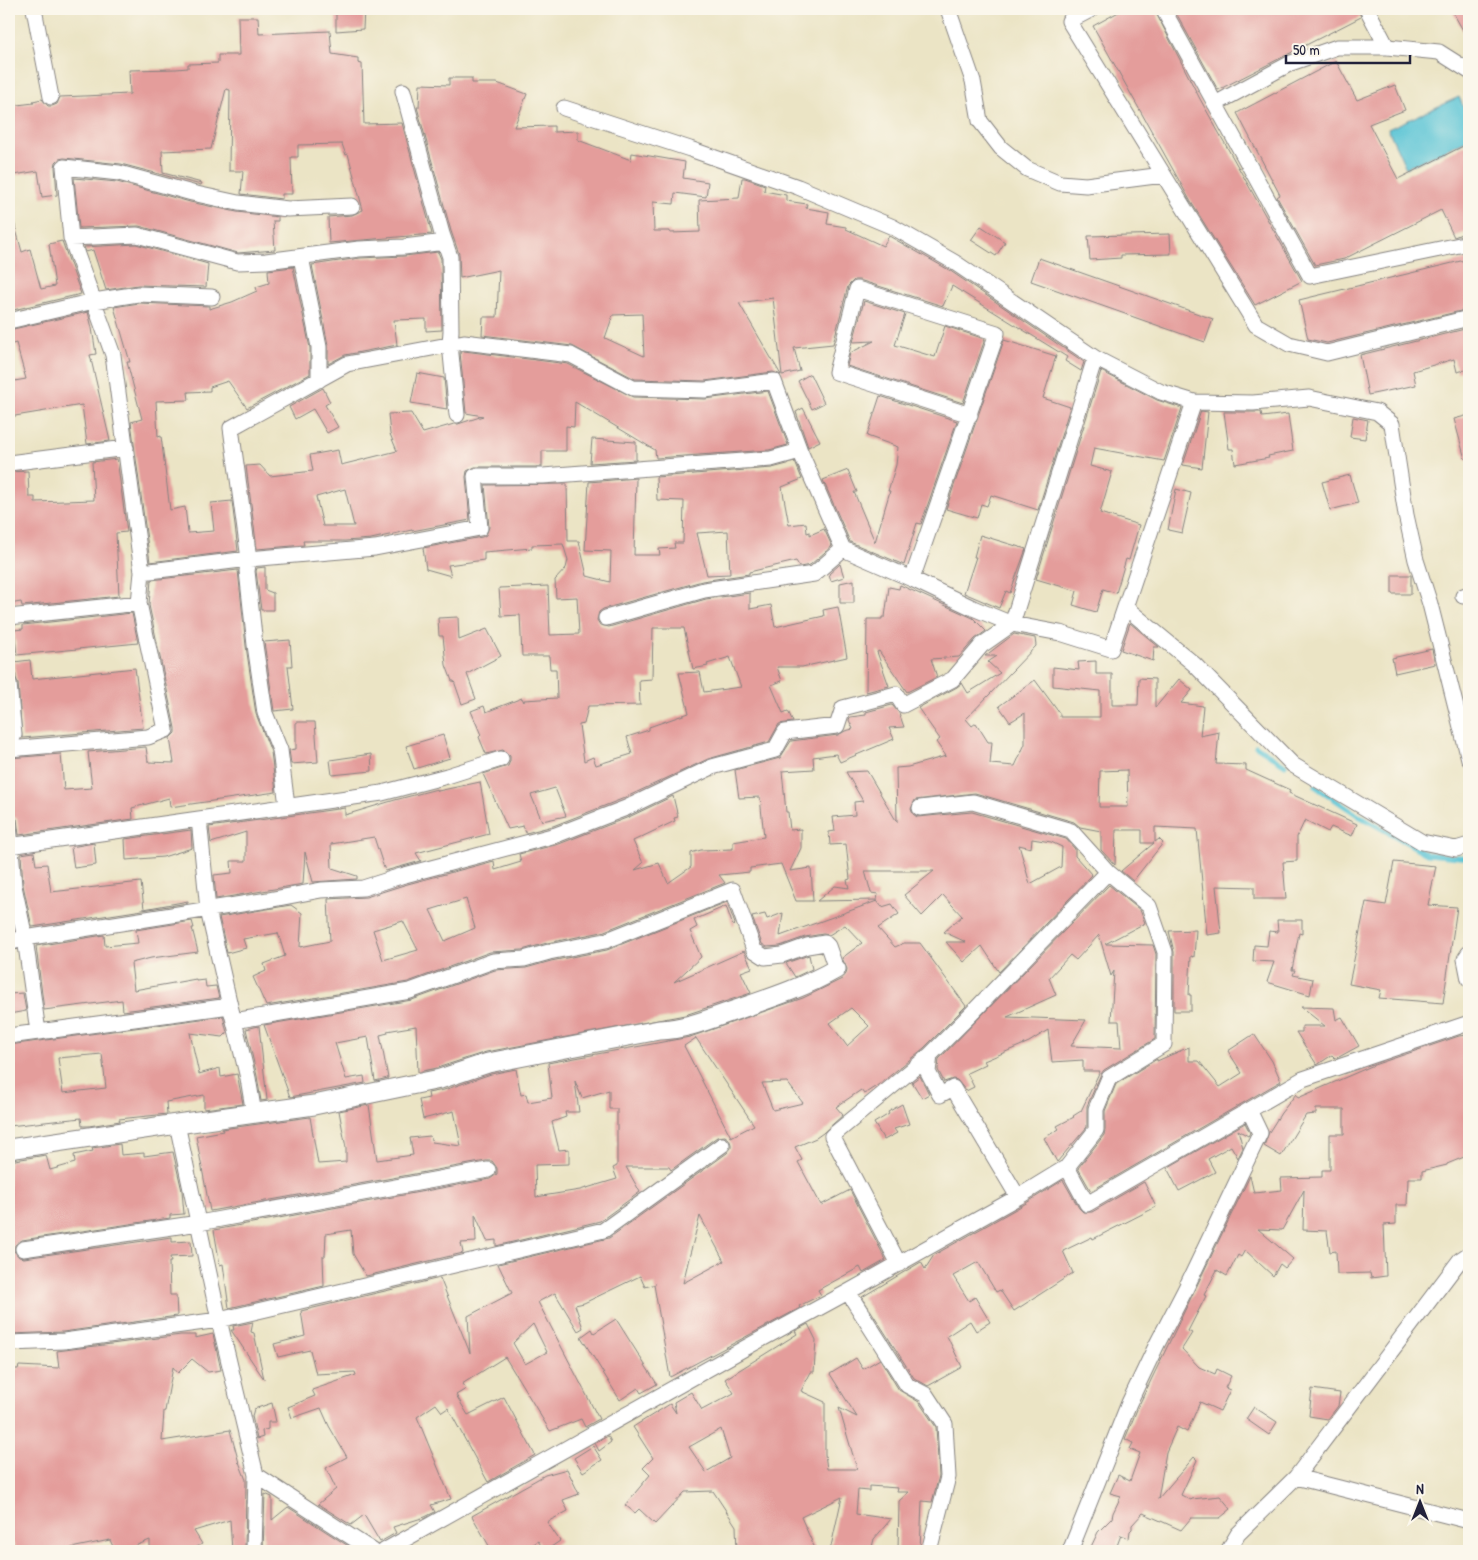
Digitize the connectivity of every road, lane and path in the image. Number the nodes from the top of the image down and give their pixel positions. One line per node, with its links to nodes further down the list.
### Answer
1 (34, 9): 9 (street)
2 (948, 9): 12 (street)
3 (1092, 9): 12 (street)
4 (1163, 9): 10 (street)
5 (1366, 9): 6 (street)
6 (1387, 47): 7 (street); 10 (street)
7 (1469, 70)
8 (403, 91): 15 (street)
9 (51, 97)
10 (1215, 104): 16 (street)
11 (564, 108): 23 (street)
12 (1163, 175): 20 (street)
13 (352, 206): 14 (street)
14 (71, 238): 17 (street); 19 (street)
15 (445, 242): 17 (street); 22 (street)
16 (1469, 244)
17 (301, 257): 24 (street)
18 (212, 297): 19 (street)
19 (94, 301): 21 (street); 28 (street)
20 (1469, 318)
21 (9, 321)
22 (450, 344): 24 (street); 26 (street); 29 (street)
23 (1095, 358): 25 (street); 39 (street)
24 (319, 380): 32 (street)
25 (1194, 402): 36 (street); 44 (street)
26 (457, 415)
27 (970, 415): 27 (street); 34 (street)
28 (126, 448): 30 (street); 33 (street)
29 (800, 451): 31 (street); 32 (street)
30 (9, 463)
31 (843, 549): 34 (street); 38 (street)
32 (249, 559): 33 (street); 45 (street)
33 (142, 572): 35 (street)
34 (912, 579): 39 (street)
35 (139, 603): 37 (street); 42 (street)
36 (1125, 607): 39 (street); 49 (street)
37 (9, 617)
38 (606, 618)
39 (1012, 624): 52 (street)
40 (9, 684): 41 (street)
41 (9, 742)
42 (9, 749)
43 (501, 759): 45 (street)
44 (1469, 759)
45 (287, 806): 47 (street)
46 (920, 808): 51 (street)
47 (199, 819): 50 (street); 52 (street)
48 (9, 824): 50 (street)
49 (1469, 845)
50 (10, 846): 53 (street)
51 (1108, 872): 63 (street); 69 (street)
52 (208, 910): 53 (street); 58 (street)
53 (26, 938): 54 (street); 61 (street)
54 (9, 943)
55 (1469, 953): 57 (street)
56 (836, 969): 59 (street); 65 (street)
57 (1469, 979)
58 (230, 1006): 59 (street); 61 (street)
59 (234, 1021): 65 (street)
60 (1469, 1023): 64 (street)
61 (38, 1032): 62 (street)
62 (9, 1036)
63 (930, 1055): 71 (street); 75 (street)
64 (1250, 1110): 69 (street); 87 (street)
65 (254, 1114): 66 (street)
66 (176, 1124): 68 (street); 72 (street)
67 (722, 1145): 77 (street)
68 (9, 1149)
69 (1067, 1168): 71 (street)
70 (488, 1170): 72 (street)
71 (1018, 1197): 75 (street)
72 (199, 1223): 73 (street); 77 (street)
73 (23, 1249)
74 (1469, 1254): 80 (street)
75 (899, 1264): 76 (street)
76 (848, 1292): 82 (street); 86 (street)
77 (219, 1320): 78 (street); 79 (street)
78 (9, 1342)
79 (256, 1475): 83 (street); 84 (street)
80 (1296, 1477): 81 (street); 88 (street)
81 (1469, 1520)
82 (407, 1546): 85 (street)
83 (254, 1551)
84 (373, 1551)
85 (384, 1551)
86 (928, 1551)
87 (1070, 1551)
88 (1228, 1551)

